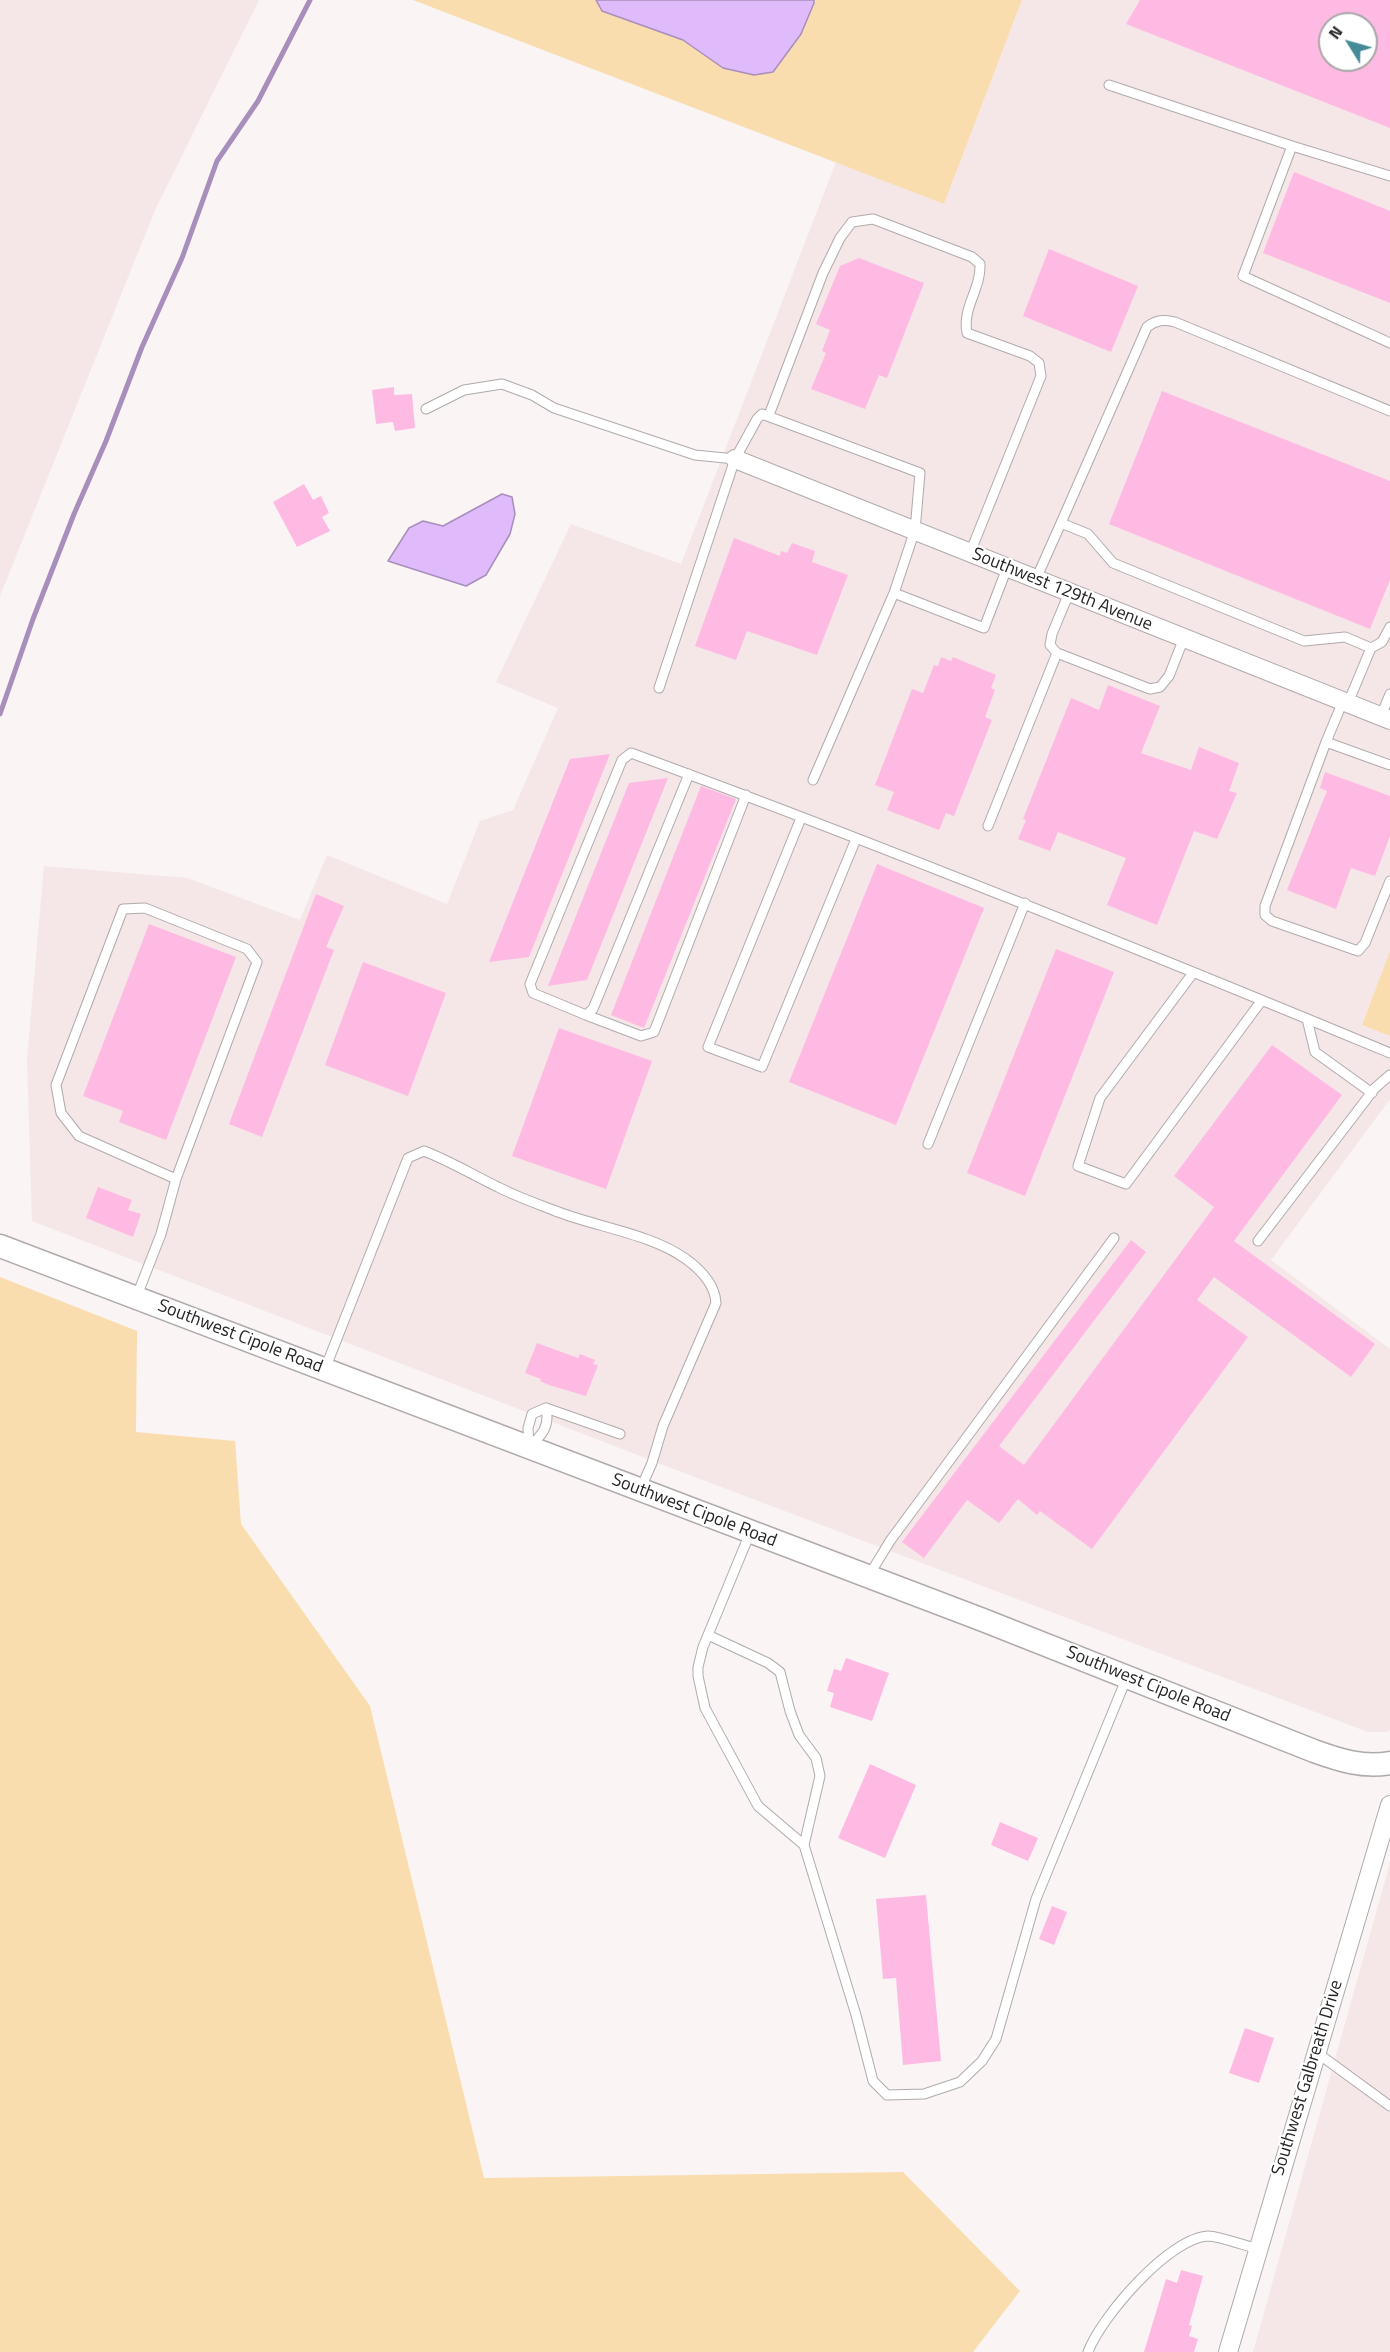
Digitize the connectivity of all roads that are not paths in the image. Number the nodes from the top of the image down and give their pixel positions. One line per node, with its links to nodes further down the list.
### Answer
1 (1109, 85): 2 (lane)
2 (1292, 146): 3 (lane); 4 (lane)
3 (1390, 176)
4 (1390, 343)
5 (426, 409): 8 (lane)
6 (1390, 411): 9 (lane)
7 (769, 415): 8 (lane); 10 (lane); 11 (lane)
8 (735, 459): 10 (street, Southwest 129th Avenue); 20 (lane)
9 (1060, 523): 13 (lane); 18 (lane)
10 (915, 530): 11 (street, Southwest 129th Avenue); 14 (lane)
11 (970, 553): 12 (street, Southwest 129th Avenue)
12 (1007, 568): 13 (street, Southwest 129th Avenue); 14 (lane)
13 (1036, 579): 15 (street, Southwest 129th Avenue)
14 (894, 593): 27 (lane)
15 (1070, 593): 17 (street, Southwest 129th Avenue); 19 (lane)
16 (1390, 627): 18 (lane)
17 (1184, 638): 19 (lane); 22 (street, Southwest 129th Avenue)
18 (1371, 648): 22 (lane)
19 (1058, 653): 30 (lane)
20 (659, 688)
21 (1390, 694): 23 (lane)
22 (1346, 702): 23 (street, Southwest 129th Avenue); 24 (lane)
23 (1386, 718)
24 (1326, 742): 25 (lane); 32 (lane)
25 (1390, 765)
26 (689, 774): 28 (lane); 36 (lane); 36 (lane)
27 (813, 780)
28 (746, 795): 29 (lane); 36 (lane)
29 (801, 818): 31 (lane); 31 (lane)
30 (988, 826)
31 (856, 838): 33 (lane)
32 (1390, 881)
33 (1025, 903): 34 (lane); 41 (lane)
34 (1193, 973): 35 (lane); 35 (lane)
35 (1262, 1000): 37 (lane)
36 (586, 1015)
37 (1307, 1019): 38 (lane); 40 (lane)
38 (1390, 1053)
39 (1390, 1076): 40 (lane)
40 (1372, 1093): 44 (lane)
41 (928, 1144)
42 (176, 1179): 42 (lane); 46 (lane)
43 (1114, 1238): 53 (lane)
44 (1258, 1241)
45 (0, 1246): 46 (street, Southwest Cipole Road)
46 (136, 1298): 47 (street, Southwest Cipole Road)
47 (325, 1369): 50 (street, Southwest Cipole Road); 51 (lane)
48 (546, 1408): 49 (lane); 50 (lane); 50 (lane)
49 (620, 1434)
50 (529, 1447): 51 (street, Southwest Cipole Road)
51 (640, 1490): 52 (street, Southwest Cipole Road)
52 (750, 1533): 53 (street, Southwest Cipole Road); 54 (lane)
53 (868, 1577): 55 (street, Southwest Cipole Road)
54 (708, 1635): 58 (lane); 58 (lane)
55 (1127, 1677): 56 (street, Southwest Cipole Road); 58 (lane)
56 (1390, 1763)
57 (1390, 1805): 59 (street, Southwest Galbreath Drive)
58 (804, 1845)
59 (1316, 2052): 60 (lane); 61 (street, Southwest Galbreath Drive)
60 (1390, 2106)
61 (1258, 2249): 62 (lane); 63 (street, Southwest Galbreath Drive)
62 (1088, 2352)
63 (1228, 2352)

